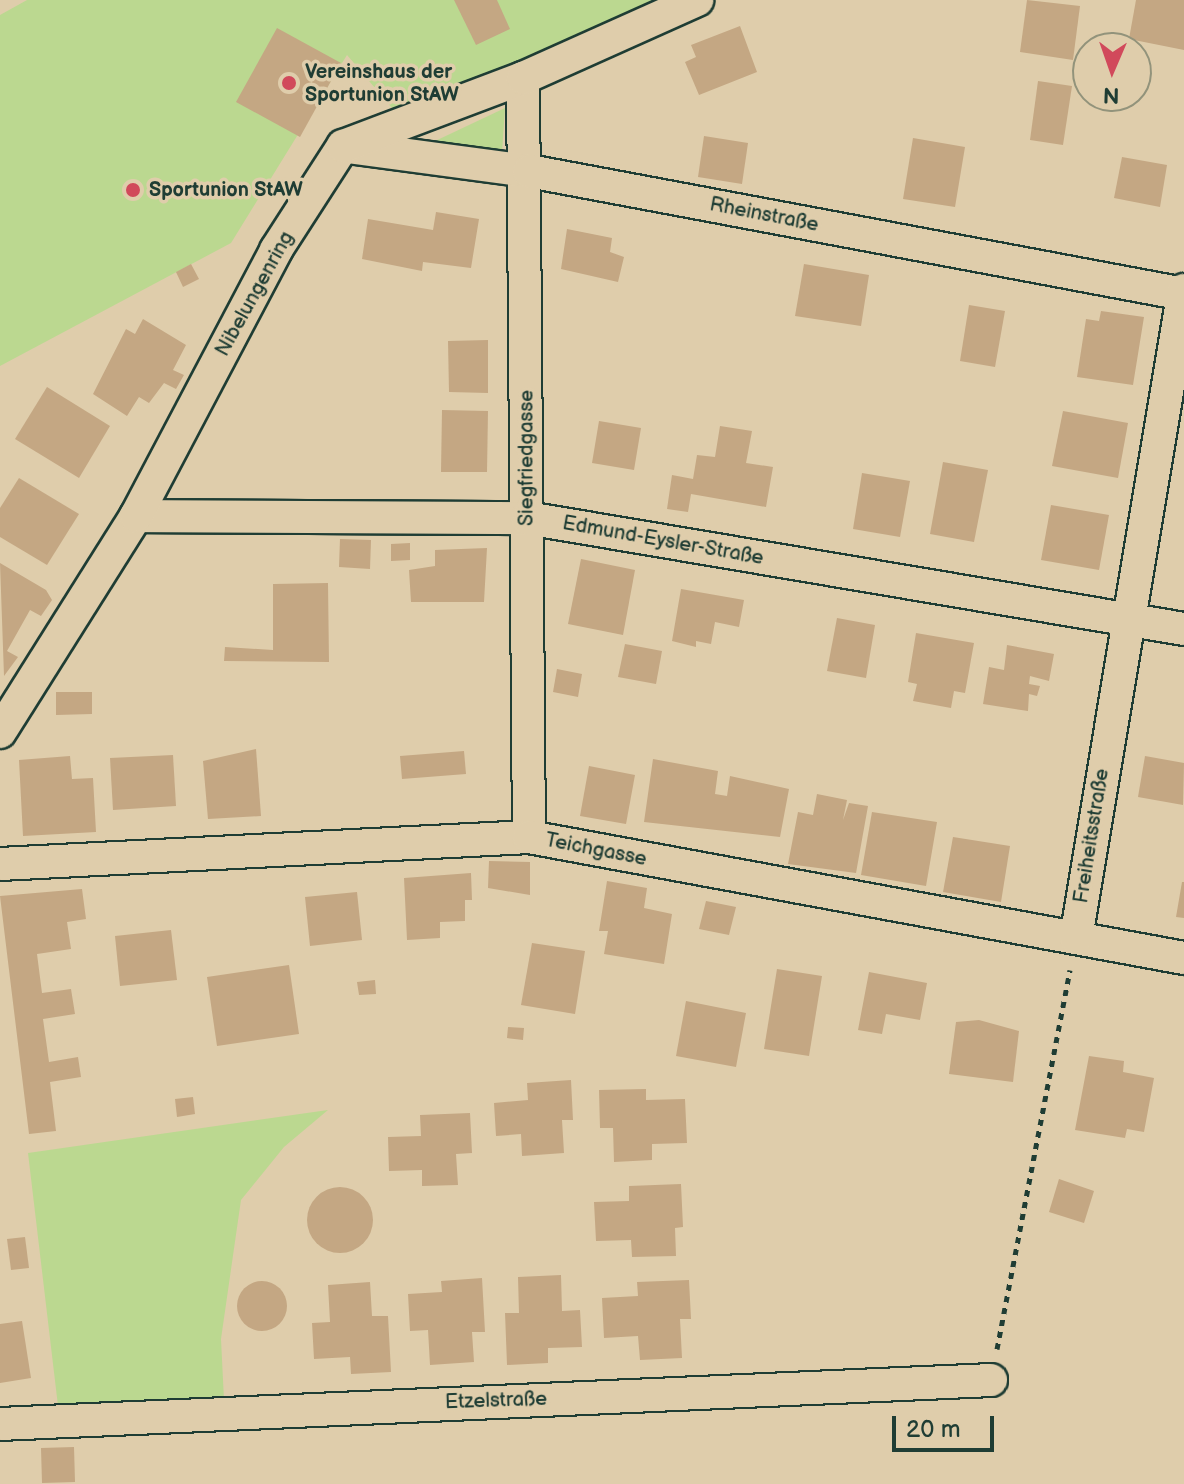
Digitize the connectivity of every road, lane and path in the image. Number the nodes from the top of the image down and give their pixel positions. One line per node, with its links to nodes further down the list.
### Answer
1 (697, 0): 2 (street)
2 (523, 78): 3 (street); 4 (street, Siegfriedgasse)
3 (343, 146): 4 (street, Rheinstraße); 6 (street, Nibelungenring)
4 (529, 171): 5 (street, Rheinstraße); 7 (street, Siegfriedgasse)
5 (1184, 293): 8 (street, Freiheitsstraße)
6 (136, 516): 7 (street, Edmund-Eysler-Straße); 10 (street, Nibelungenring)
7 (527, 518): 8 (street, Edmund-Eysler-Straße); 11 (street, Siegfriedgasse)
8 (1126, 619): 9 (street, Edmund-Eysler-Straße); 13 (street, Freiheitsstraße)
9 (1184, 629)
10 (0, 732)
11 (529, 837): 12 (street, Teichgasse); 13 (street, Teichgasse)
12 (0, 864)
13 (1076, 938): 14 (street, Teichgasse); 15 (path)
14 (1184, 958)
15 (991, 1380): 16 (street, Etzelstraße)
16 (0, 1424)

